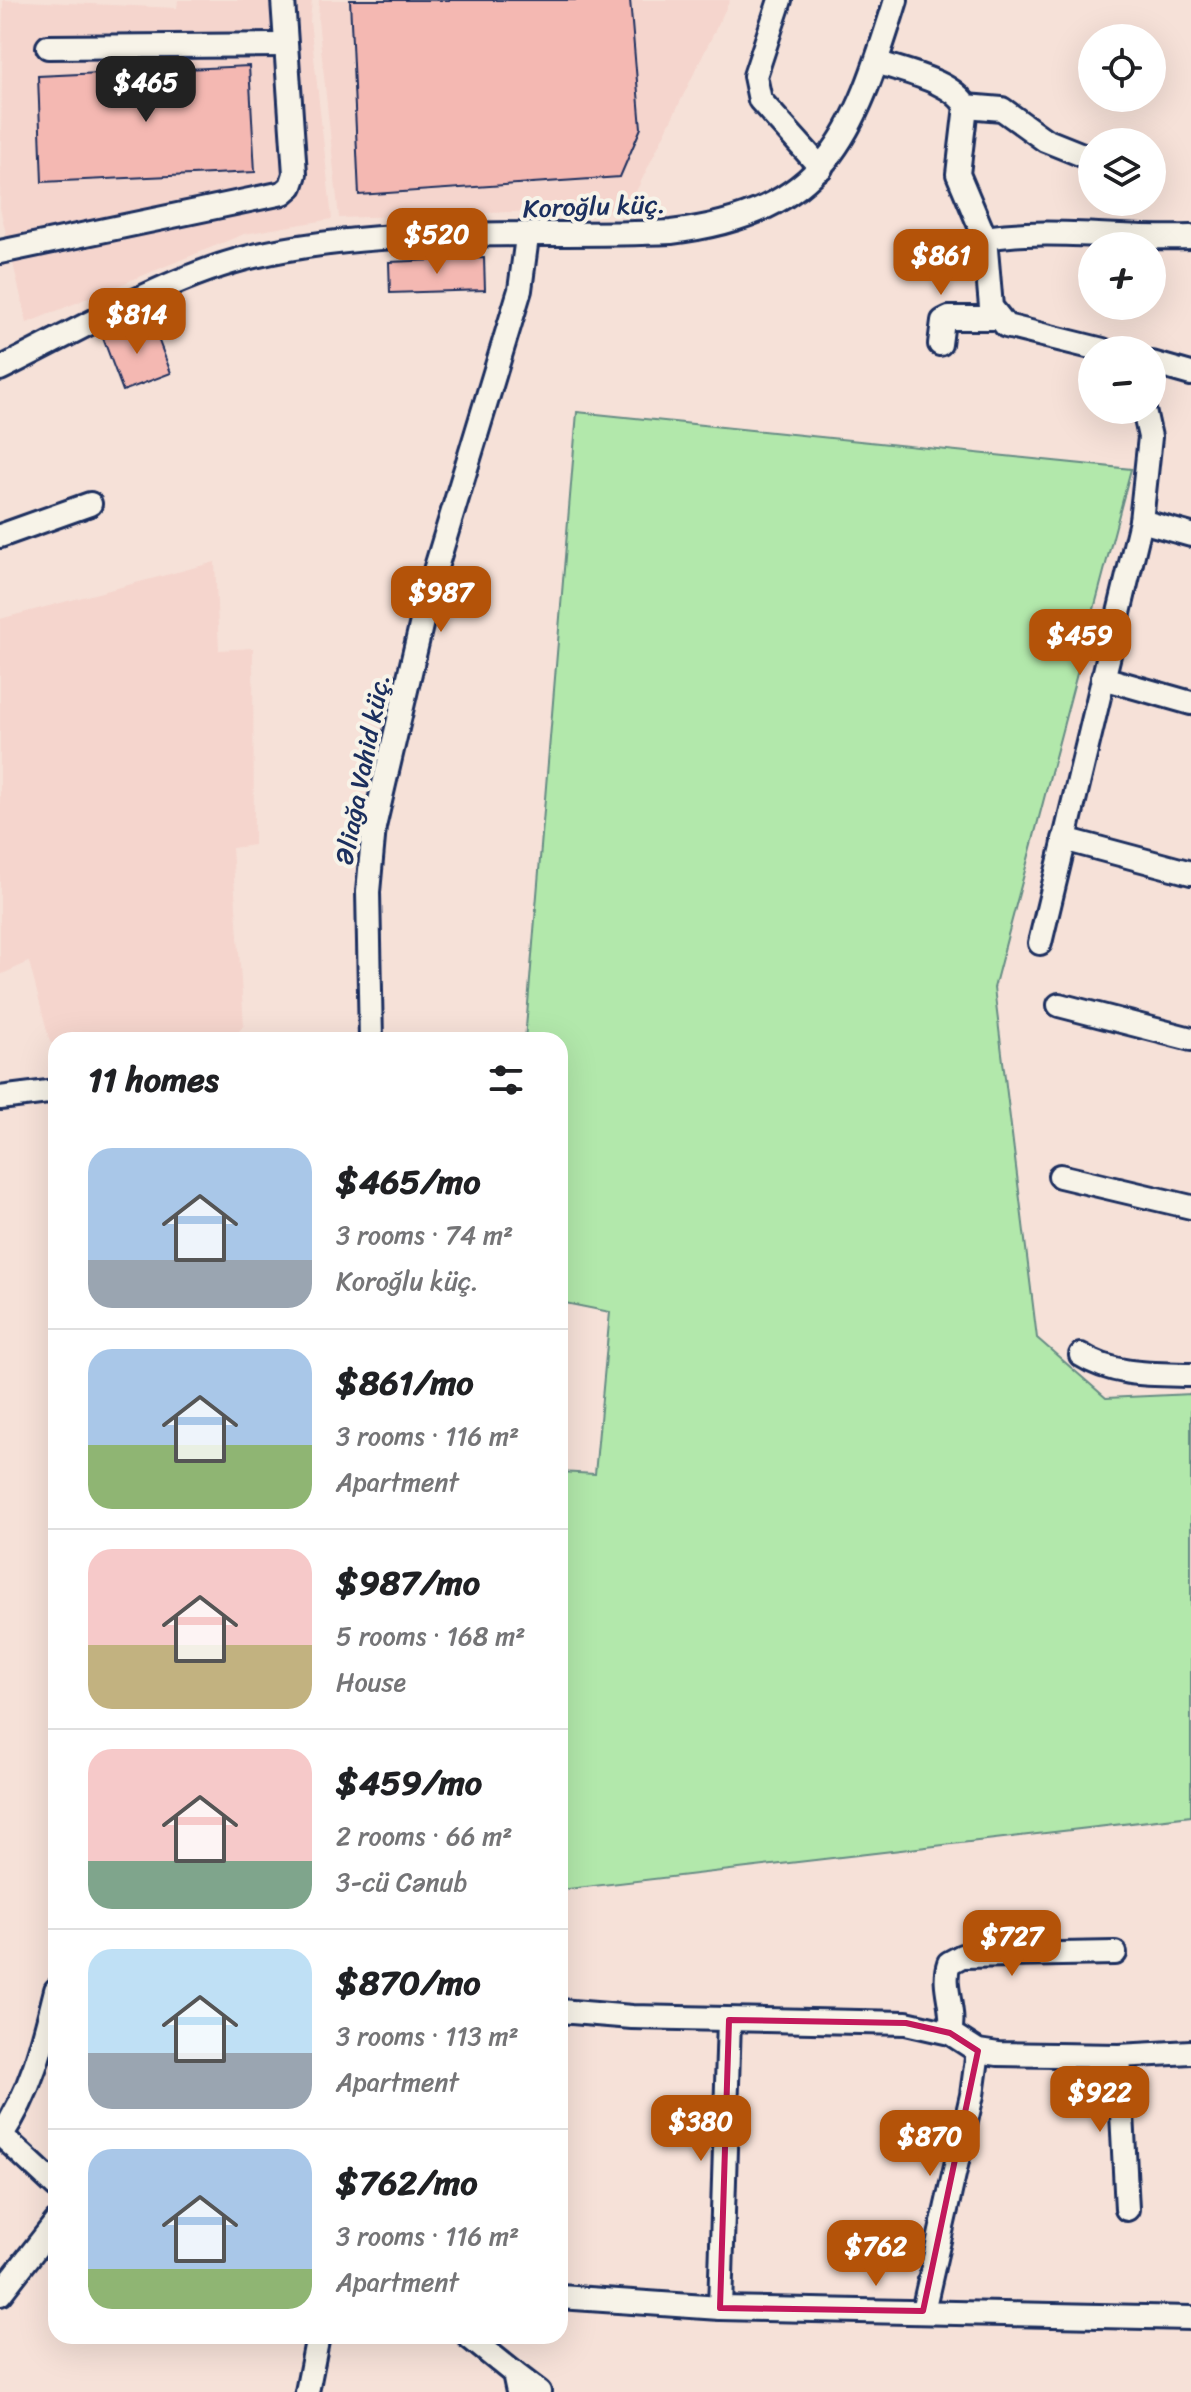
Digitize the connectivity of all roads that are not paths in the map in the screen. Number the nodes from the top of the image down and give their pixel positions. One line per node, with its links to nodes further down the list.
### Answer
1 (283, 0): 4 (street)
2 (780, 0): 9 (street)
3 (896, 0): 6 (street, Koroğlu küç.)
4 (283, 45): 5 (street); 13 (street)
5 (48, 47)
6 (877, 62): 7 (street); 9 (street, Koroğlu küç.)
7 (966, 106): 8 (street); 12 (street)
8 (1078, 153)
9 (821, 168): 10 (street, Koroğlu küç.)
10 (527, 237): 18 (street, Koroğlu küç.); 31 (street, Əliağa Vahid küç.)
11 (1191, 237): 12 (street)
12 (985, 238): 14 (street)
13 (0, 252)
14 (997, 318): 15 (street); 16 (street)
15 (940, 344)
16 (1078, 344)
17 (1166, 367): 19 (street)
18 (0, 369)
19 (1191, 374)
20 (1146, 424): 22 (street)
21 (90, 504): 24 (street)
22 (1141, 521): 23 (street); 25 (street)
23 (1191, 535)
24 (0, 536)
25 (1103, 678): 26 (street); 27 (street)
26 (1191, 703)
27 (1064, 839): 28 (street); 29 (street)
28 (1191, 873)
29 (1040, 943)
30 (1059, 1005): 32 (street)
31 (371, 1032)
32 (1191, 1039)
33 (48, 1092): 34 (street)
34 (0, 1098)
35 (1060, 1176): 36 (street)
36 (1191, 1207)
37 (1081, 1355): 38 (street)
38 (1191, 1375)
39 (1115, 1953): 43 (street)
40 (568, 2011): 41 (street)
41 (729, 2020): 43 (street); 53 (street)
42 (48, 2024): 47 (street)
43 (950, 2033): 44 (street)
44 (978, 2051): 46 (street); 54 (street)
45 (1191, 2052): 46 (street)
46 (1119, 2056): 49 (street)
47 (1, 2135): 48 (street)
48 (48, 2179)
49 (1127, 2209)
50 (48, 2232): 51 (street)
51 (0, 2294)
52 (568, 2298): 53 (street)
53 (720, 2308): 54 (street)
54 (923, 2311): 55 (street)
55 (1191, 2318)
56 (316, 2344): 59 (street)
57 (476, 2344): 58 (street)
58 (516, 2382): 60 (street)
59 (307, 2392)
60 (539, 2392)

